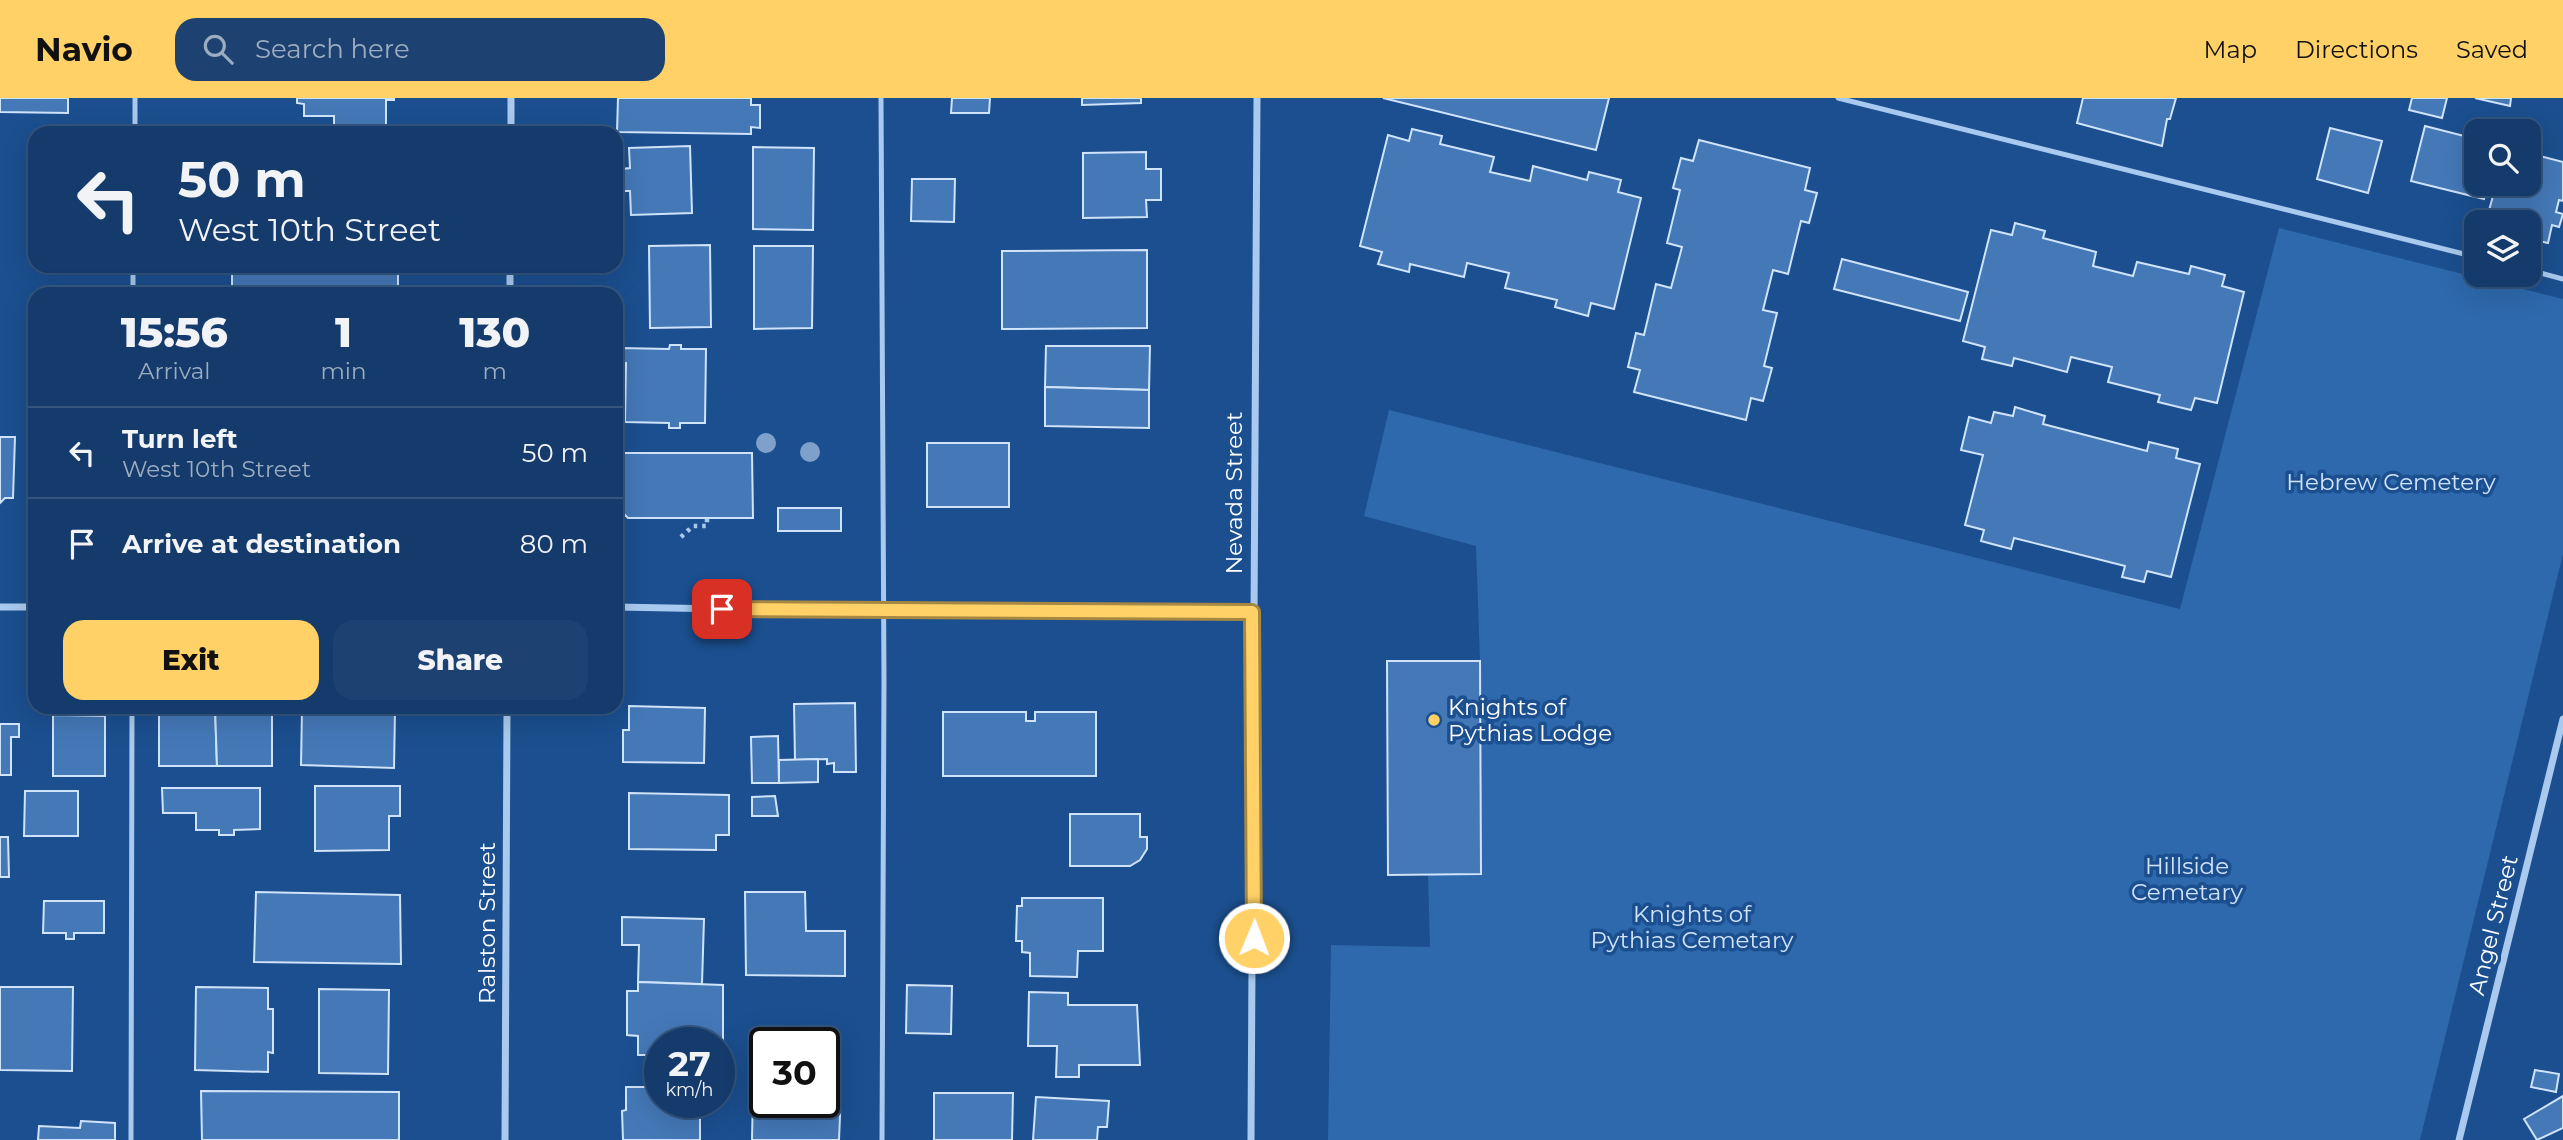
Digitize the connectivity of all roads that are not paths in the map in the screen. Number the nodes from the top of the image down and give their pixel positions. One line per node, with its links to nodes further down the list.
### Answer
1 (135, 98): 6 (lane)
2 (511, 98): 7 (street)
3 (881, 98): 14 (lane)
4 (1256, 98): 15 (street, Nevada Street)
5 (1838, 98): 8 (lane)
6 (135, 126)
7 (511, 126)
8 (2464, 254)
9 (2541, 273): 10 (lane)
10 (2563, 279)
11 (0, 607): 12 (street)
12 (28, 607)
13 (623, 607): 14 (street)
14 (882, 612): 15 (street); 21 (lane)
15 (1252, 612): 22 (street, Nevada Street)
16 (132, 714): 19 (lane)
17 (507, 714): 20 (street, Ralston Street)
18 (2563, 719): 23 (street, Angel Street)
19 (131, 1140)
20 (505, 1140)
21 (882, 1140)
22 (1251, 1140)
23 (2459, 1140)

